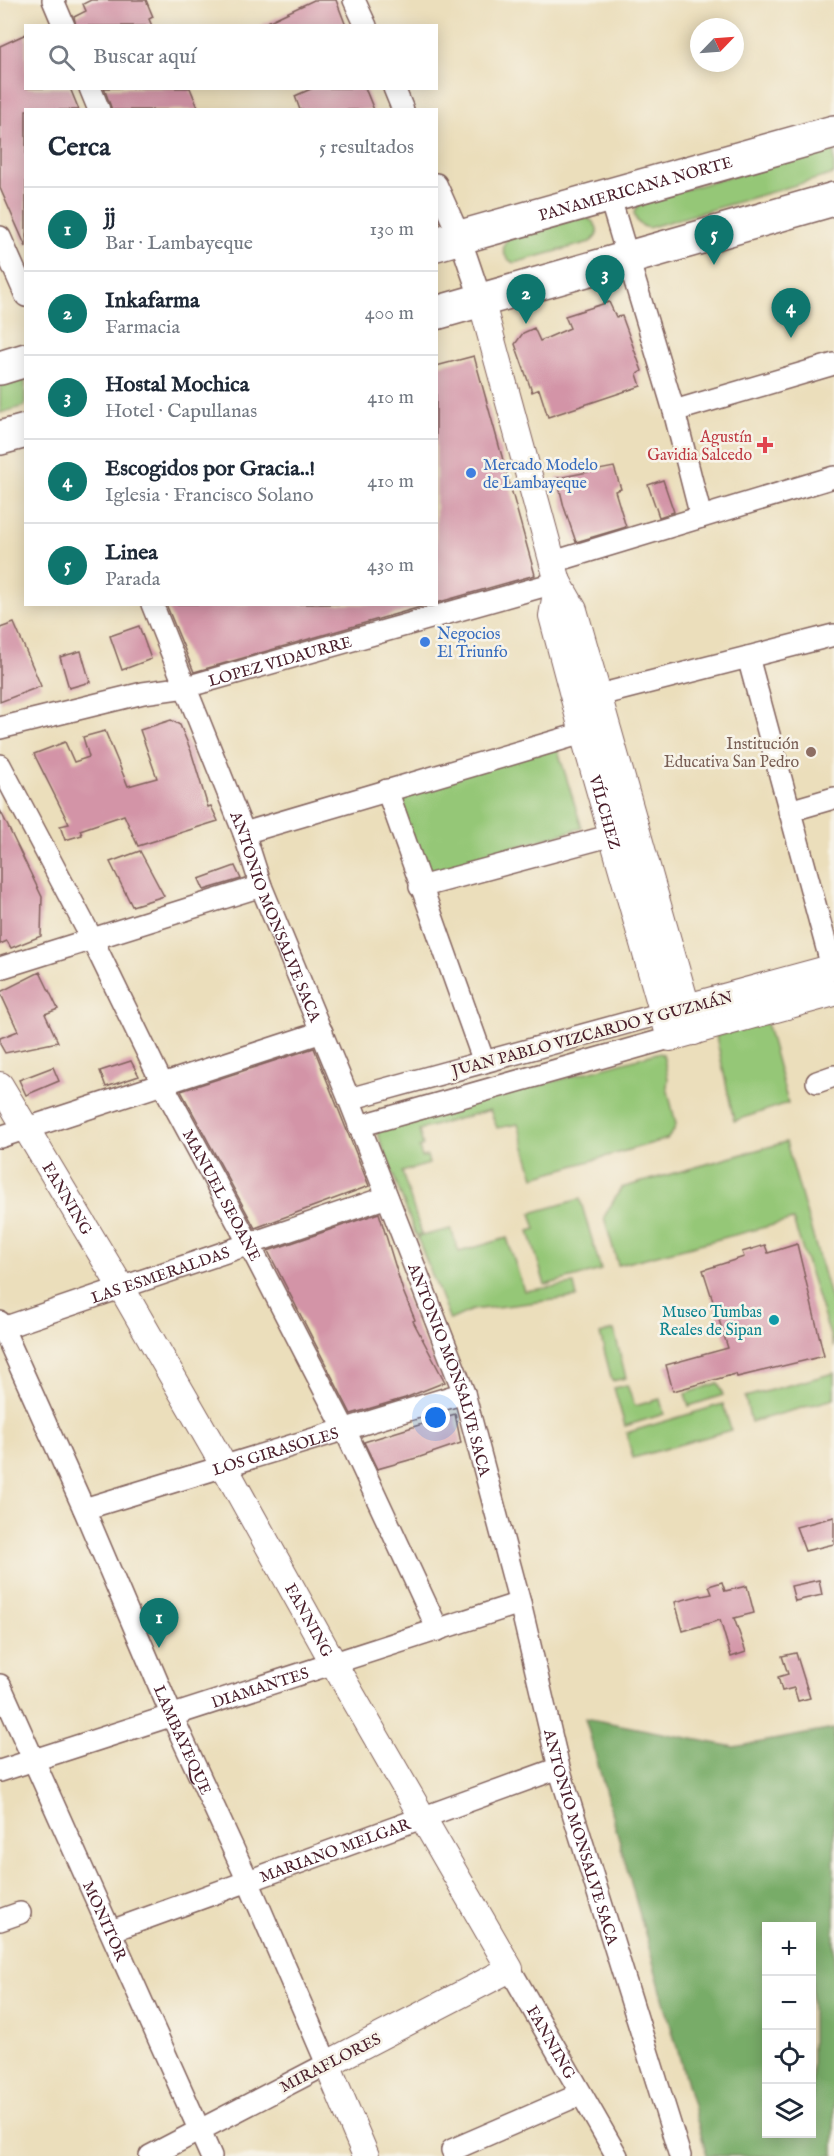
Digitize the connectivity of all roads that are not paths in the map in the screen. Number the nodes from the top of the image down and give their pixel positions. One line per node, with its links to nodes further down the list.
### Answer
1 (53, 0): 3 (street)
2 (354, 0): 4 (street)
3 (63, 24)
4 (365, 24)
5 (91, 90): 7 (street)
6 (395, 90): 8 (street)
7 (98, 108)
8 (402, 108)
9 (834, 132): 11 (highway, PANAMERICANA NORTE)
10 (438, 194): 14 (street)
11 (609, 195): 14 (highway, PANAMERICANA NORTE); 15 (street)
12 (834, 200): 15 (highway)
13 (0, 237): 16 (street)
14 (448, 241): 17 (street)
15 (628, 258): 17 (highway); 22 (street)
16 (24, 291)
17 (481, 300): 18 (highway); 27 (street, VÍLCHEZ)
18 (438, 312)
19 (24, 361): 21 (highway)
20 (834, 364): 22 (street)
21 (0, 368)
22 (674, 411): 26 (street)
23 (24, 432): 24 (highway)
24 (0, 438)
25 (834, 477): 26 (street, LOPEZ VIDAURRE)
26 (701, 517): 27 (street, LOPEZ VIDAURRE)
27 (556, 572): 31 (street, LOPEZ VIDAURRE); 32 (street, VÍLCHEZ); 34 (street, VÍLCHEZ)
28 (153, 606): 31 (street, ANTONIO MONSALVE SACA)
29 (834, 635): 30 (street)
30 (748, 657): 32 (street); 38 (street)
31 (186, 687): 33 (street, LOPEZ VIDAURRE); 39 (street, ANTONIO MONSALVE SACA)
32 (598, 695): 47 (street, VÍLCHEZ)
33 (0, 728)
34 (583, 733): 36 (street); 40 (street, VÍLCHEZ)
35 (0, 765): 43 (street, MANUEL SEOANE)
36 (387, 790): 39 (street); 42 (street)
37 (834, 798): 38 (street)
38 (789, 811): 44 (street)
39 (244, 833): 41 (street, ANTONIO MONSALVE SACA)
40 (613, 836): 42 (street); 47 (street, VÍLCHEZ)
41 (261, 886): 43 (street); 48 (street, ANTONIO MONSALVE SACA)
42 (420, 887): 50 (street)
43 (92, 939): 45 (street); 51 (street, MANUEL SEOANE)
44 (833, 967): 47 (street, JUAN PABLO VIZCARDO Y GUZMÁN)
45 (0, 968)
46 (834, 993): 49 (street, JUAN PABLO VIZCARDO Y GUZMÁN)
47 (675, 1010): 49 (street, VÍLCHEZ); 50 (street, JUAN PABLO VIZCARDO Y GUZMÁN)
48 (322, 1032): 51 (street); 53 (street, ANTONIO MONSALVE SACA)
49 (682, 1035): 54 (street, JUAN PABLO VIZCARDO Y GUZMÁN)
50 (484, 1062): 53 (street, JUAN PABLO VIZCARDO Y GUZMÁN)
51 (162, 1083): 55 (street); 58 (street, MANUEL SEOANE)
52 (0, 1085): 55 (street, FANNING)
53 (349, 1099): 54 (street, ANTONIO MONSALVE SACA)
54 (360, 1126): 57 (street, ANTONIO MONSALVE SACA)
55 (26, 1128): 56 (street); 59 (street, FANNING)
56 (0, 1137)
57 (387, 1197): 58 (street, LAS ESMERALDAS); 61 (street, ANTONIO MONSALVE SACA)
58 (249, 1244): 59 (street, LAS ESMERALDAS); 62 (street, MANUEL SEOANE)
59 (121, 1287): 60 (street, LAS ESMERALDAS); 63 (street, FANNING)
60 (1, 1325): 64 (street, LAMBAYEQUE)
61 (464, 1393): 62 (street, LOS GIRASOLES); 65 (street, ANTONIO MONSALVE SACA)
62 (345, 1430): 63 (street, LOS GIRASOLES); 66 (street, MANUEL SEOANE)
63 (224, 1466): 64 (street, LOS GIRASOLES); 67 (street, FANNING)
64 (84, 1509): 69 (street, LAMBAYEQUE)
65 (520, 1603): 66 (street, DIAMANTES); 71 (street, ANTONIO MONSALVE SACA)
66 (438, 1630): 67 (street, DIAMANTES)
67 (334, 1664): 69 (street, DIAMANTES); 73 (street, FANNING)
68 (0, 1685): 70 (street, MONITOR)
69 (172, 1716): 70 (street, DIAMANTES); 74 (street, LAMBAYEQUE)
70 (34, 1760): 72 (street, DIAMANTES); 75 (street, MONITOR)
71 (560, 1768): 73 (street, MARIANO MELGAR); 85 (street, ANTONIO MONSALVE SACA)
72 (0, 1771)
73 (423, 1818): 74 (street, MARIANO MELGAR); 76 (street, FANNING)
74 (248, 1881): 75 (street, MARIANO MELGAR); 77 (street, LAMBAYEQUE)
75 (111, 1931): 79 (street, MONITOR)
76 (510, 1969): 77 (street, MIRAFLORES); 78 (street, FANNING)
77 (327, 2064): 79 (street, MIRAFLORES); 83 (street, LAMBAYEQUE)
78 (581, 2094): 80 (street); 84 (street, FANNING)
79 (199, 2130): 81 (street, MIRAFLORES); 82 (street, MONITOR)
80 (452, 2150)
81 (150, 2156)
82 (211, 2156)
83 (366, 2156)
84 (617, 2156)
85 (680, 2156)

